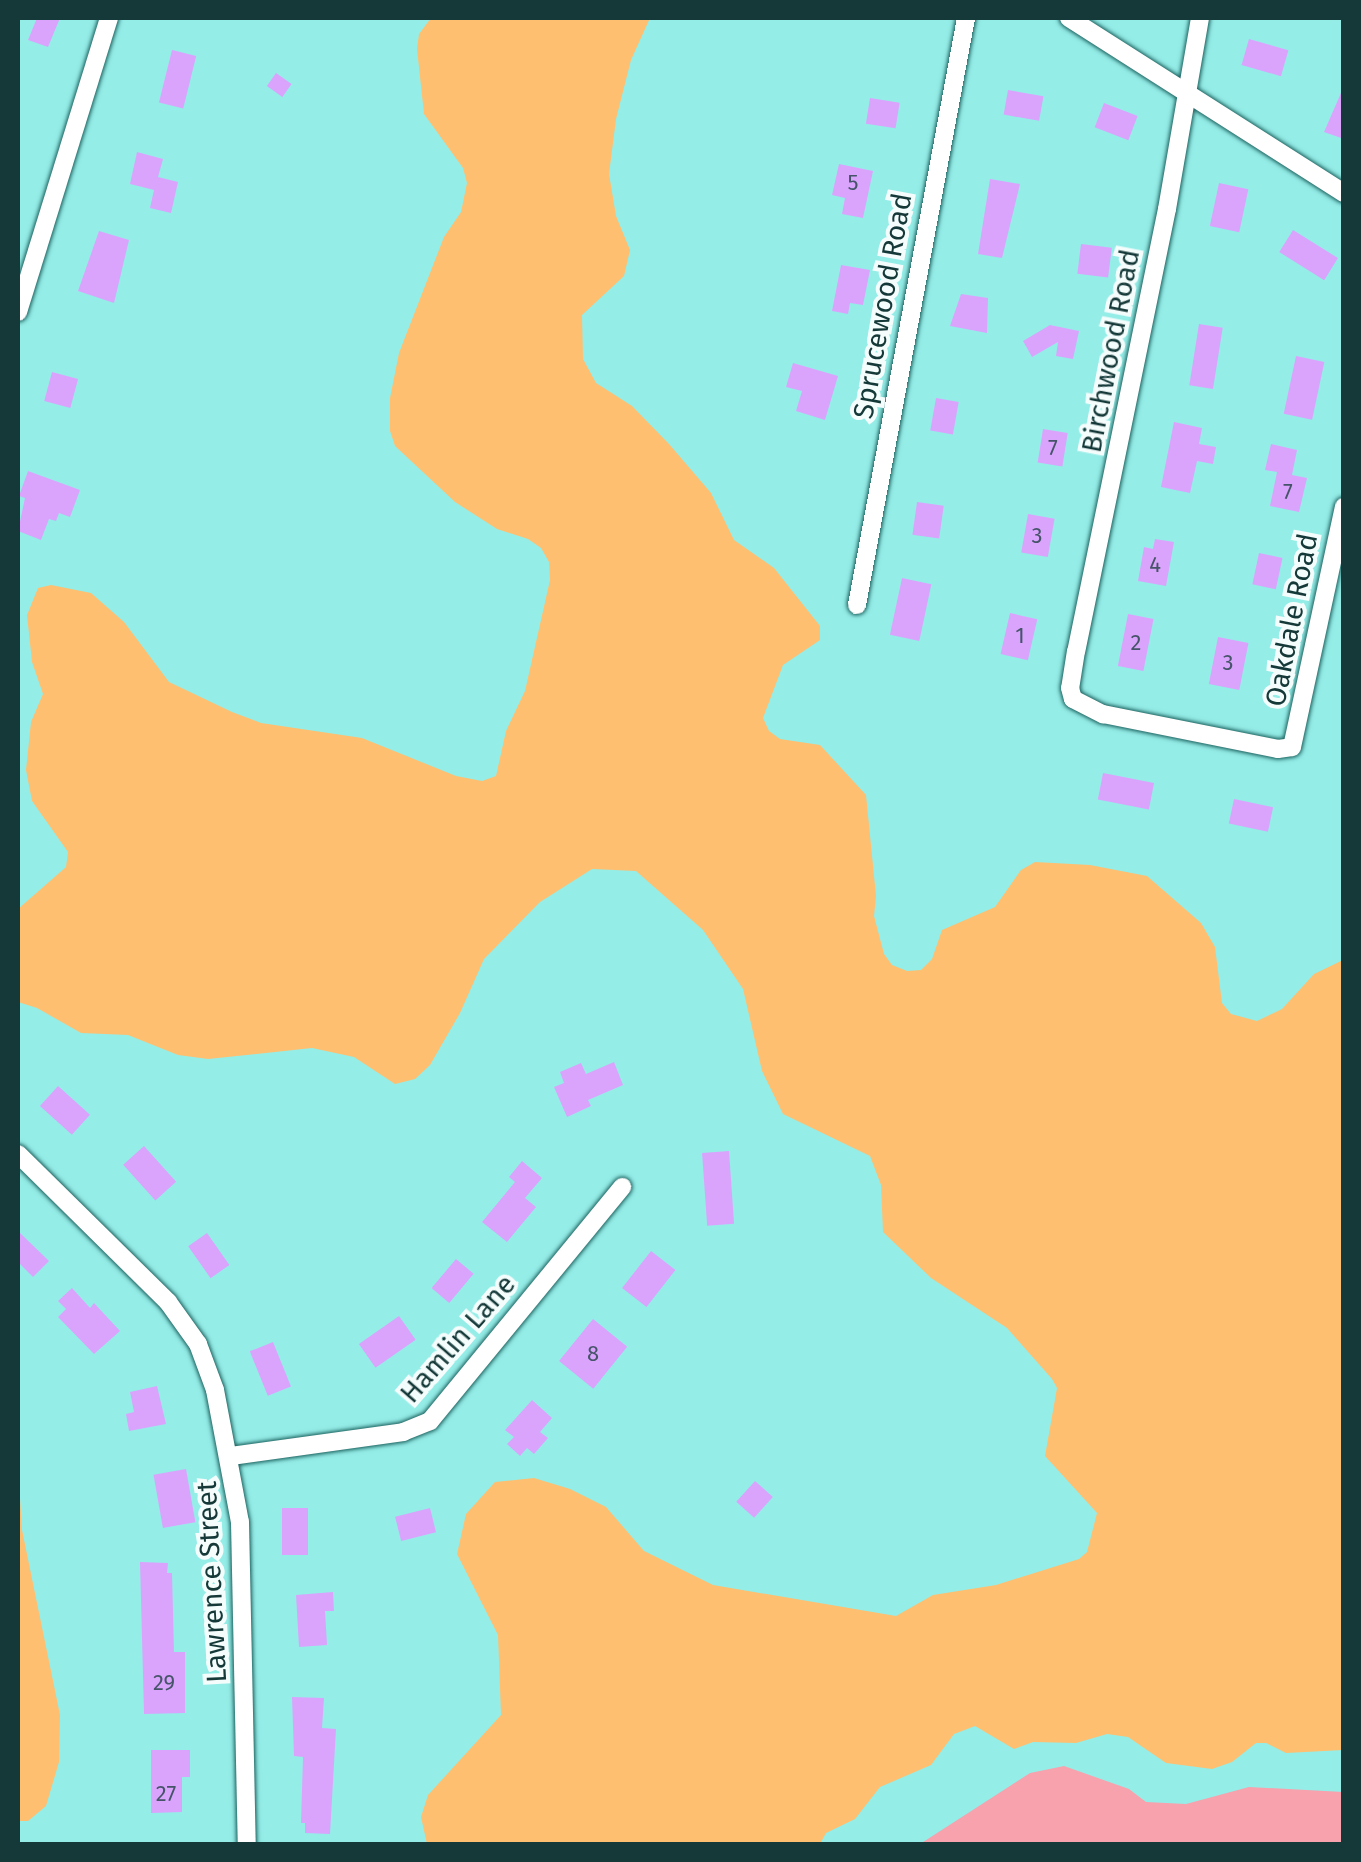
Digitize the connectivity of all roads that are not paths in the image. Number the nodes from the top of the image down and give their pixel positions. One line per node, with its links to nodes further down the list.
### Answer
1 (109, 18): 7 (street)
2 (966, 18): 9 (street, Sprucewood Road)
3 (1069, 18): 5 (street)
4 (1200, 18): 5 (street, Birchwood Road)
5 (1187, 91): 6 (street); 10 (street, Birchwood Road)
6 (1344, 193)
7 (18, 312)
8 (1344, 507): 10 (street, Oakdale Road)
9 (857, 606)
10 (1294, 744)
11 (18, 1154): 13 (street, Lawrence Street)
12 (622, 1188): 13 (street, Hamlin Lane)
13 (230, 1456): 14 (street, Lawrence Street)
14 (247, 1844)

